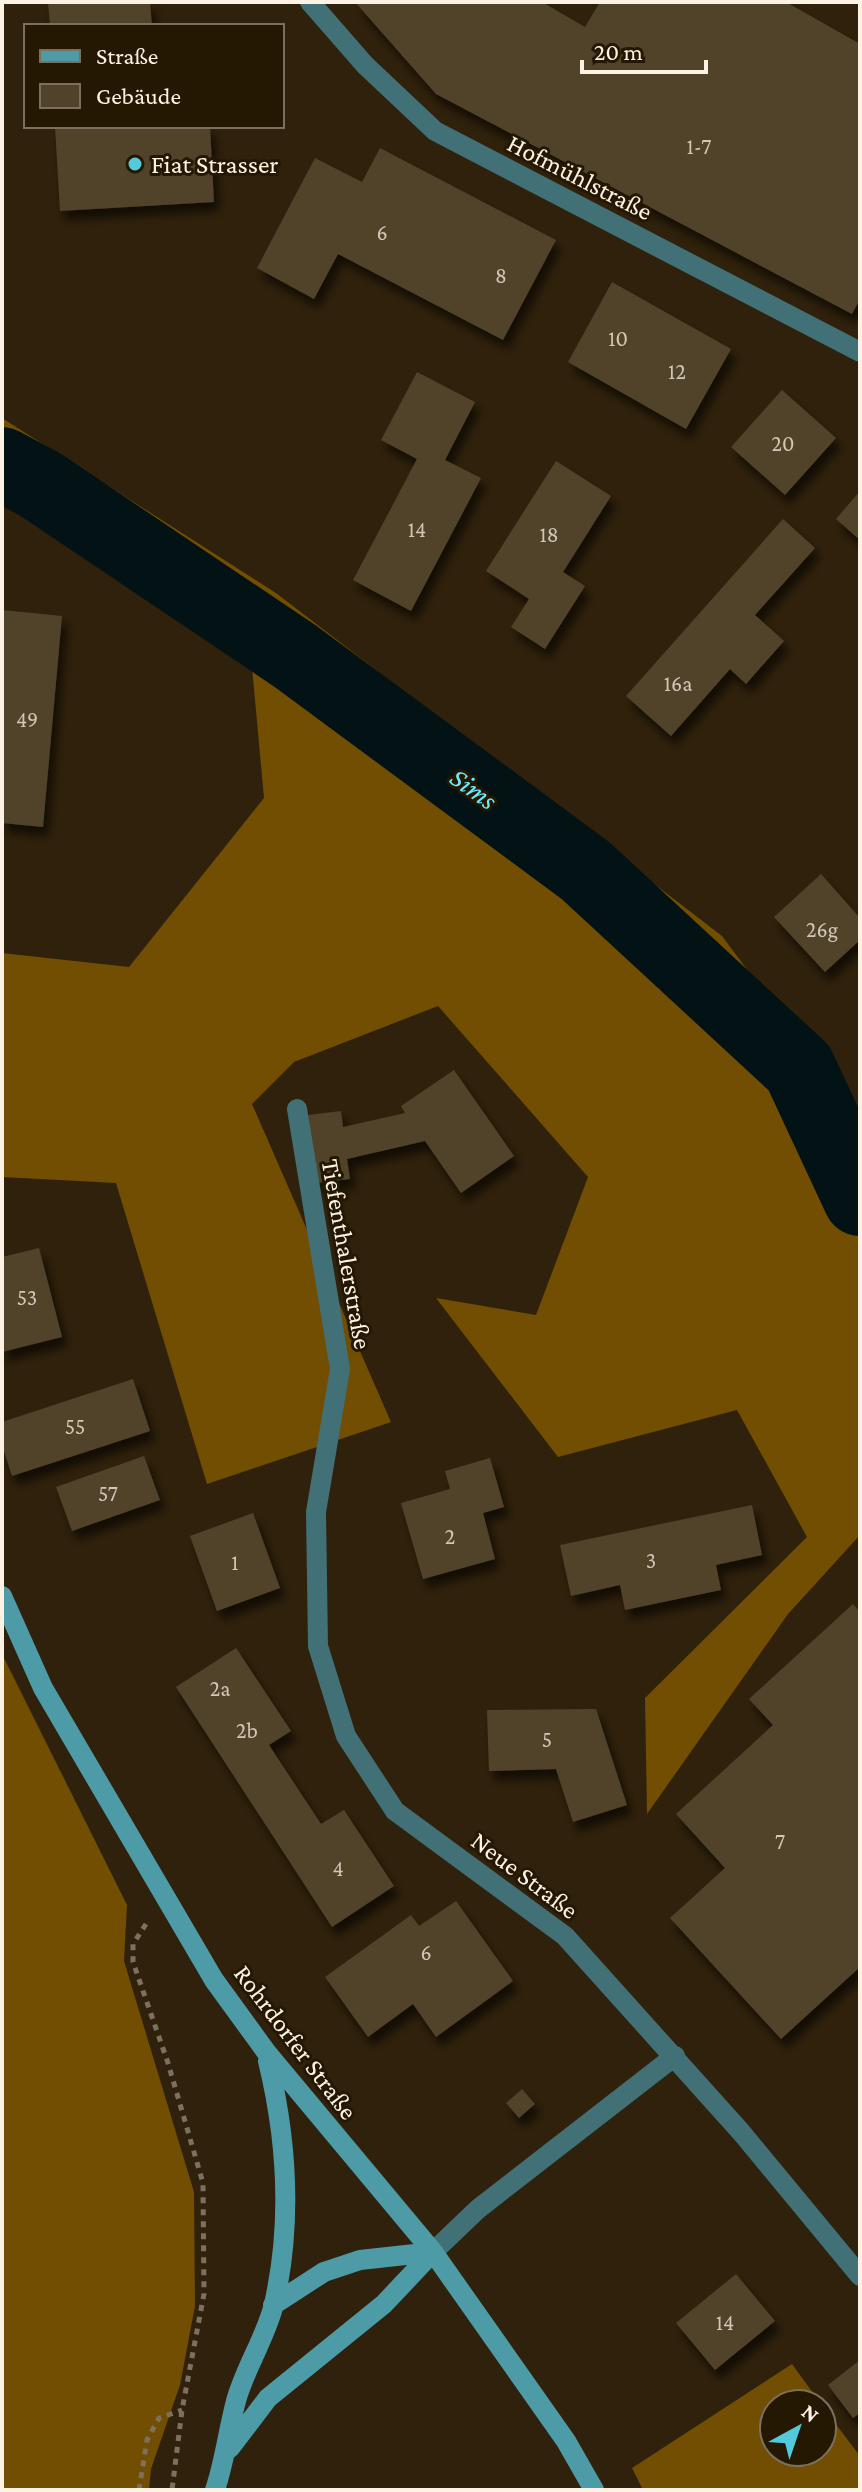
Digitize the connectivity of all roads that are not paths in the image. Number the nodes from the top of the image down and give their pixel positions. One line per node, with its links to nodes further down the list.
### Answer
1 (310, 2): 2 (street, Hofmühlstraße)
2 (860, 352)
3 (297, 1109): 5 (street, Tiefenthalerstraße)
4 (2, 1596): 6 (main road, Rohrdorfer Straße)
5 (346, 1736): 7 (street, Neue Straße)
6 (267, 2053): 8 (main road, Rohrdorfer Straße); 10 (main road)
7 (675, 2056): 8 (street); 9 (street, Neue Straße)
8 (433, 2252): 10 (main road); 11 (main road); 13 (main road, Rohrdorfer Straße)
9 (860, 2276)
10 (273, 2305): 11 (main road)
11 (227, 2452): 12 (main road)
12 (215, 2490)
13 (594, 2490)

